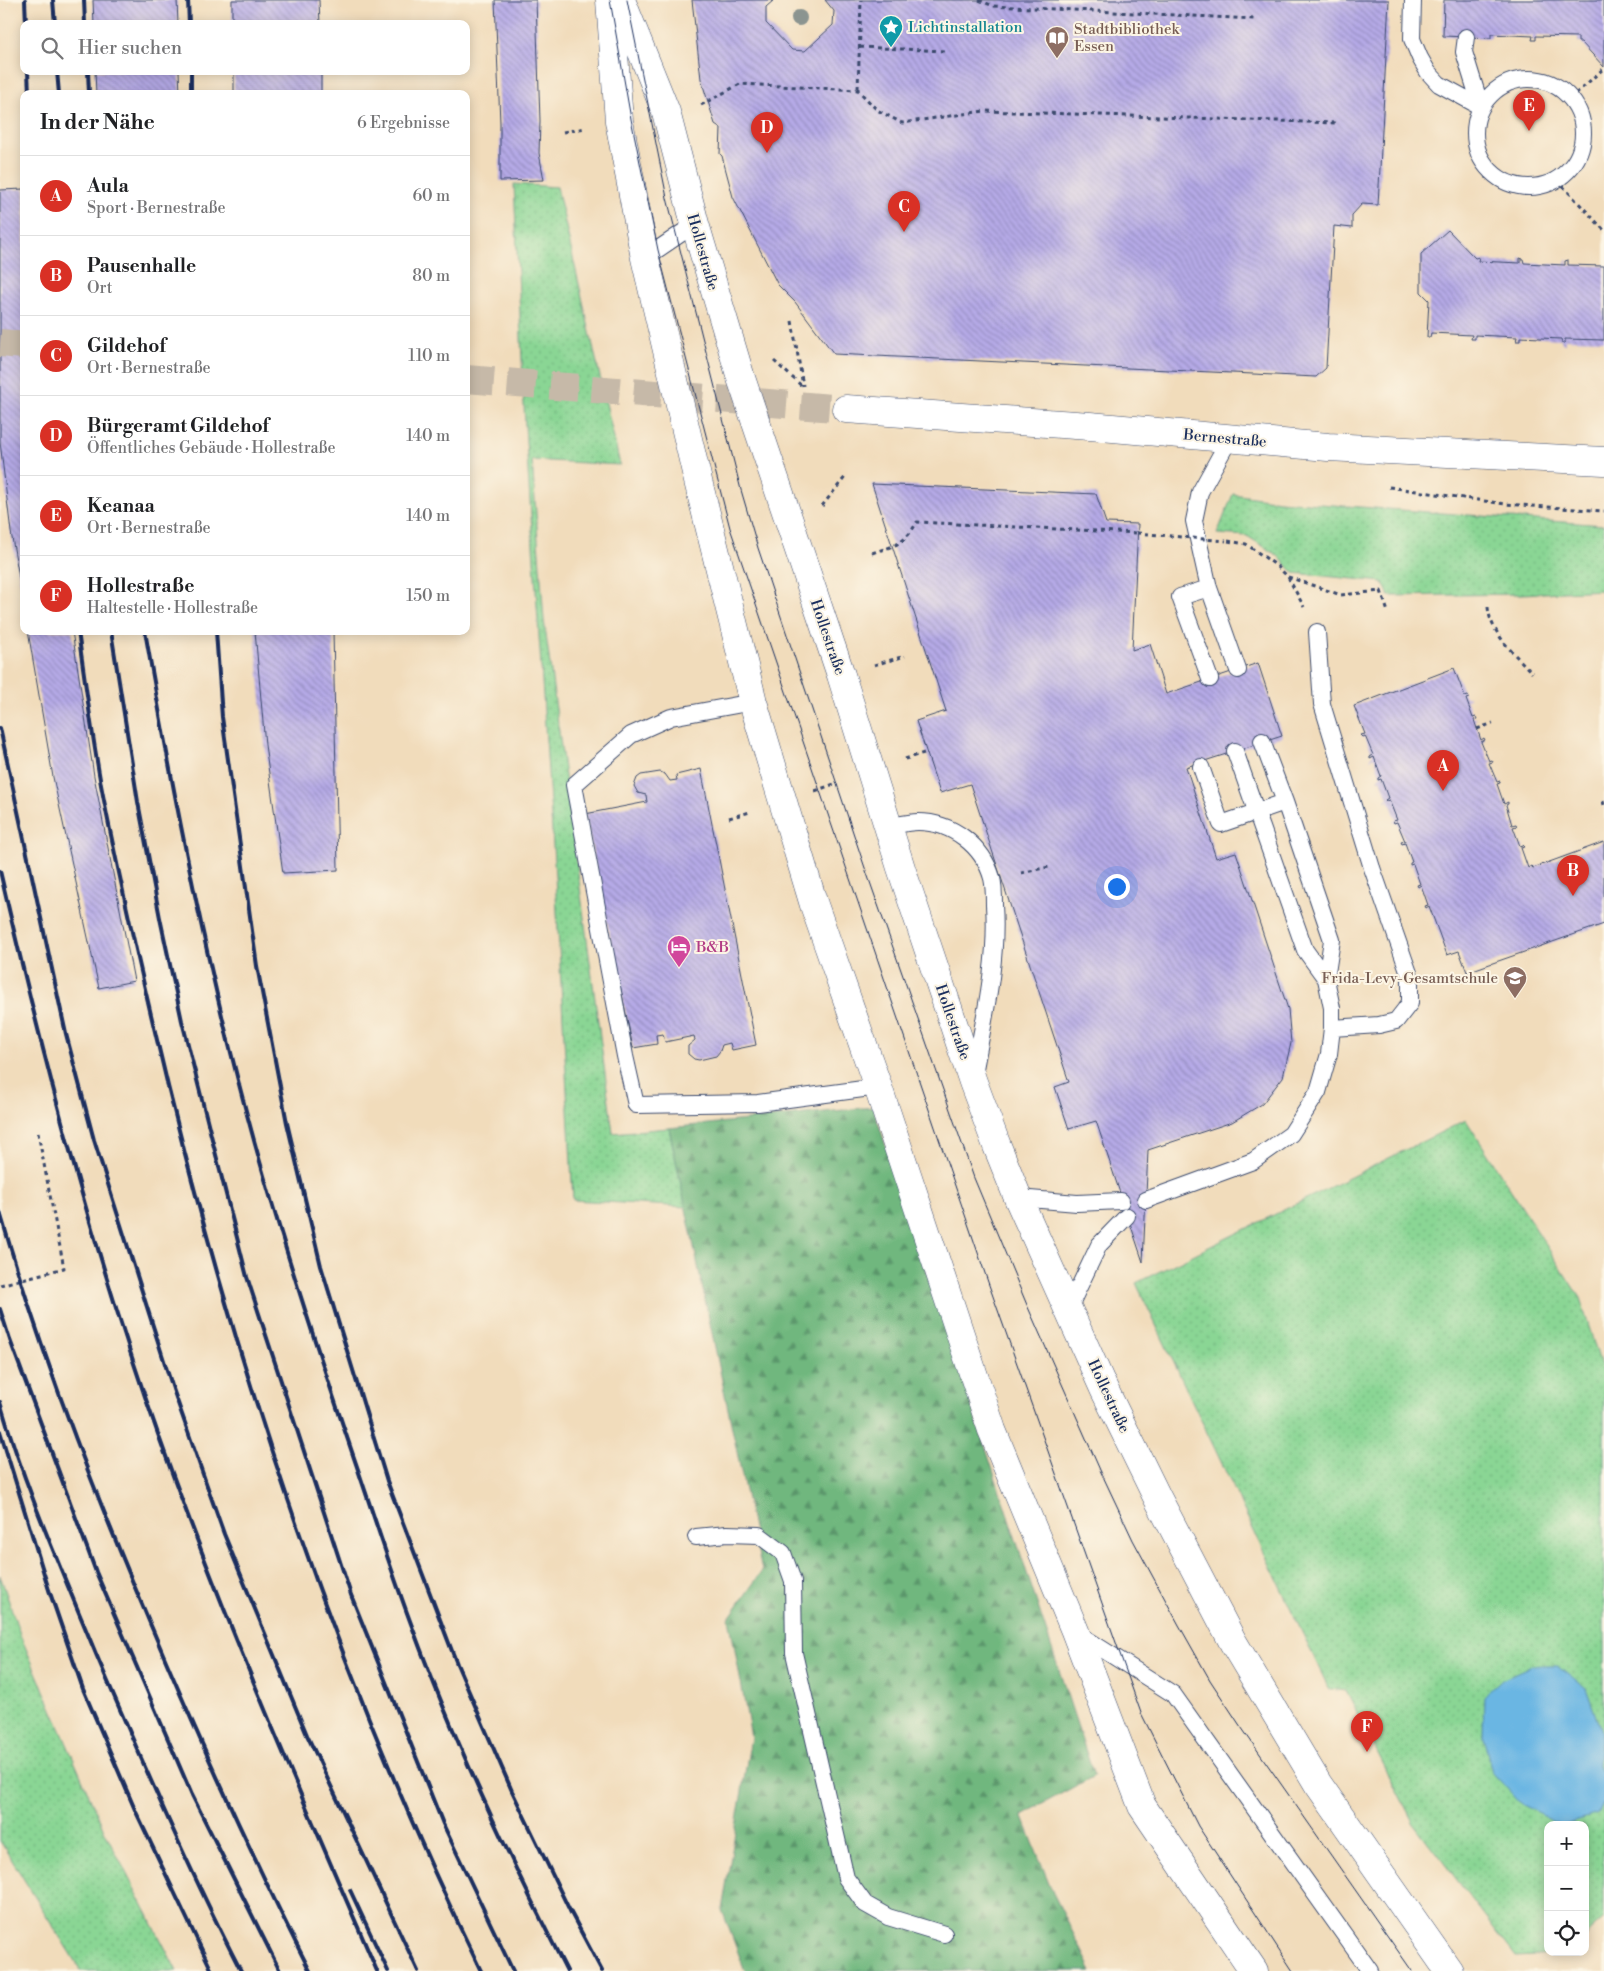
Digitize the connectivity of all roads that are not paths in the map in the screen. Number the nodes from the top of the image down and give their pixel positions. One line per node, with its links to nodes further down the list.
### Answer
1 (610, 0): 7 (main road)
2 (621, 0): 6 (main road, Hollestraße)
3 (1413, 0): 5 (lane)
4 (1466, 37): 5 (lane)
5 (1481, 107): 5 (lane)
6 (694, 224): 7 (lane); 21 (main road, Hollestraße)
7 (645, 258): 15 (main road)
8 (846, 409): 9 (main road, Bernestraße)
9 (1230, 438): 10 (main road, Bernestraße); 11 (lane)
10 (1604, 462)
11 (1209, 588): 13 (lane); 14 (lane)
12 (1317, 632): 23 (lane)
13 (1238, 670)
14 (1210, 679)
15 (753, 702): 25 (main road); 25 (lane)
16 (1262, 741): 19 (lane)
17 (1235, 751): 20 (lane)
18 (1201, 767): 20 (lane)
19 (1285, 802): 20 (lane); 22 (lane)
20 (1256, 812): 22 (lane)
21 (888, 827): 24 (main road, Hollestraße); 24 (lane)
22 (1326, 979): 23 (lane)
23 (1332, 1028): 27 (lane)
24 (973, 1082): 26 (main road, Hollestraße)
25 (878, 1087): 30 (main road)
26 (1018, 1198): 28 (main road, Hollestraße); 28 (lane)
27 (1146, 1200)
28 (1069, 1308): 34 (main road, Hollestraße)
29 (696, 1537): 31 (lane)
30 (1075, 1631): 32 (main road); 33 (lane)
31 (944, 1934)
32 (1254, 1971)
33 (1370, 1971)
34 (1449, 1971)

